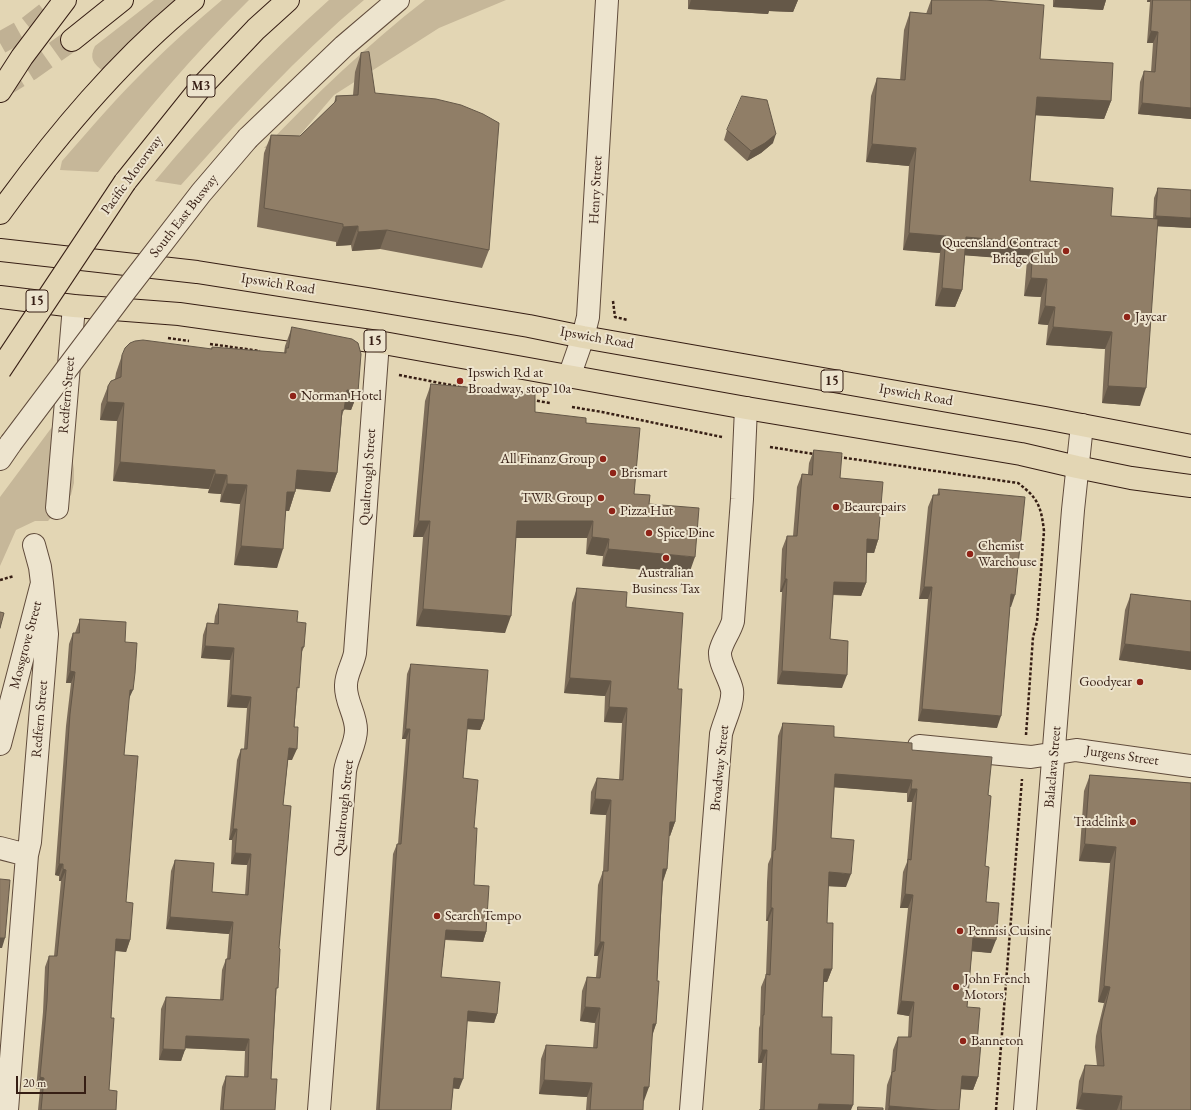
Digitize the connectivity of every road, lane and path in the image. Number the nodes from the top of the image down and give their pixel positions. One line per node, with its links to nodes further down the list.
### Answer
1 (65, 0): 8 (highway)
2 (122, 0): 7 (highway)
3 (193, 0): 9 (highway)
4 (288, 0): 19 (highway, Pacific Motorway / M3, bridge)
5 (398, 0): 31 (street, South East Busway, bridge)
6 (607, 0): 13 (street, Henry Street)
7 (72, 40)
8 (0, 91)
9 (0, 213)
10 (0, 250): 13 (highway, Ipswich Road / 15)
11 (0, 297): 12 (highway, 15)
12 (74, 306): 17 (highway, 15); 36 (street, Redfern Street)
13 (583, 337): 21 (street, Henry Street); 27 (highway, Ipswich Road / 15)
14 (165, 338): 15 (path)
15 (195, 341)
16 (202, 342): 18 (path)
17 (378, 342): 21 (highway, 15); 49 (street, Qualtrough Street)
18 (264, 352)
19 (0, 370)
20 (394, 374): 22 (path)
21 (569, 377): 26 (highway, 15)
22 (467, 388)
23 (529, 399): 24 (path)
24 (550, 403)
25 (572, 407): 28 (path)
26 (746, 408): 34 (highway, 15); 50 (street, Broadway Street)
27 (1082, 425): 29 (highway, Ipswich Road / 15); 34 (street, Balaclava Street)
28 (725, 438)
29 (1191, 446)
30 (770, 447): 32 (path)
31 (6, 451)
32 (821, 455)
33 (836, 457): 44 (path)
34 (1077, 467): 35 (highway, 15); 43 (street, Balaclava Street)
35 (1191, 486)
36 (57, 508)
37 (34, 545): 40 (street, Mossgrove Street)
38 (14, 576): 39 (path)
39 (0, 580)
40 (42, 583): 41 (street, Mossgrove Street); 47 (street, Redfern Street)
41 (0, 744)
42 (919, 746): 44 (street, Jurgens Street)
43 (1054, 754): 44 (street, Jurgens Street); 45 (street, Jurgens Street); 52 (street, Balaclava Street)
44 (1024, 756): 51 (path)
45 (1191, 766)
46 (0, 848): 47 (street)
47 (27, 855): 48 (street, Redfern Street)
48 (7, 1110)
49 (319, 1110)
50 (691, 1110)
51 (996, 1110)
52 (1025, 1110)

